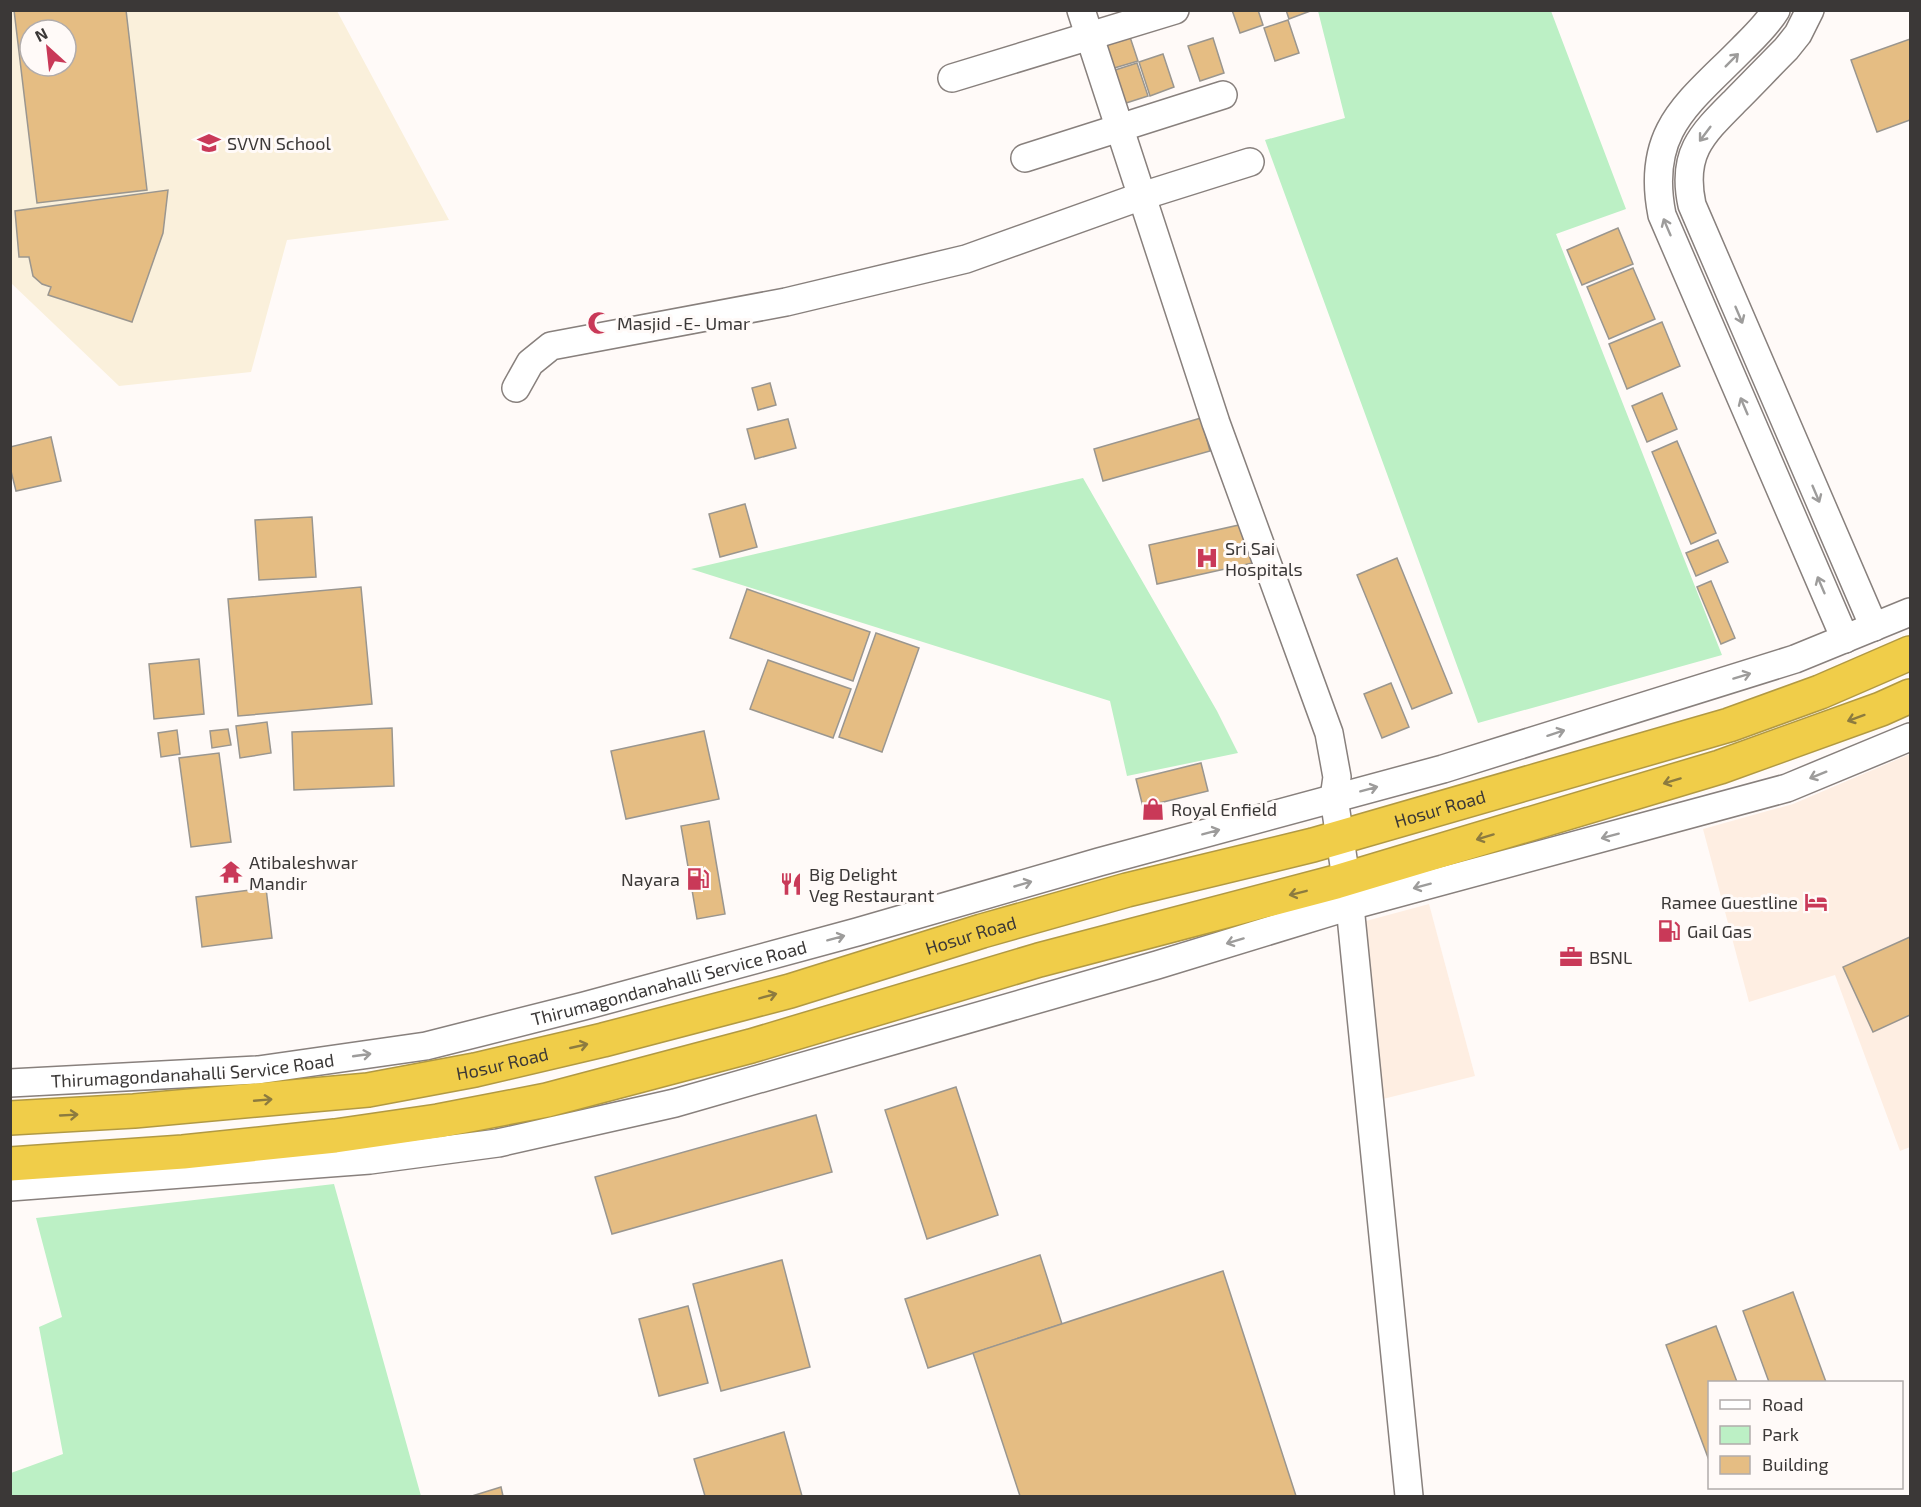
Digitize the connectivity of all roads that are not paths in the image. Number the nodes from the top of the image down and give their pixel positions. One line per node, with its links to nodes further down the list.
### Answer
1 (1175, 10): 4 (street)
2 (1776, 10): 14 (street, one-way to 2)
3 (1810, 10): 13 (street, one-way to 13)
4 (1085, 23): 5 (street); 7 (street)
5 (952, 78)
6 (1223, 95): 7 (street)
7 (1119, 128): 8 (street); 10 (street)
8 (1025, 158)
9 (1250, 162): 10 (street)
10 (1142, 196): 11 (street); 18 (street)
11 (516, 388)
12 (1911, 612): 13 (street, Thirumagondanahalli Service Road)
13 (1874, 627): 14 (street, Thirumagondanahalli Service Road)
14 (1845, 639): 18 (street, Thirumagondanahalli Service Road, one-way to 14)
15 (1911, 653): 19 (highway, Hosur Road)
16 (1911, 696): 20 (highway, one-way to 20)
17 (1911, 737): 20 (street, one-way to 20)
18 (1324, 802): 19 (street); 21 (street, Thirumagondanahalli Service Road, one-way to 18)
19 (1340, 837): 20 (street); 22 (highway, Hosur Road, one-way to 19)
20 (1348, 892): 23 (highway, one-way to 23); 24 (street, one-way to 24); 25 (street)
21 (10, 1083)
22 (10, 1118)
23 (10, 1164)
24 (10, 1187)
25 (1409, 1497)

